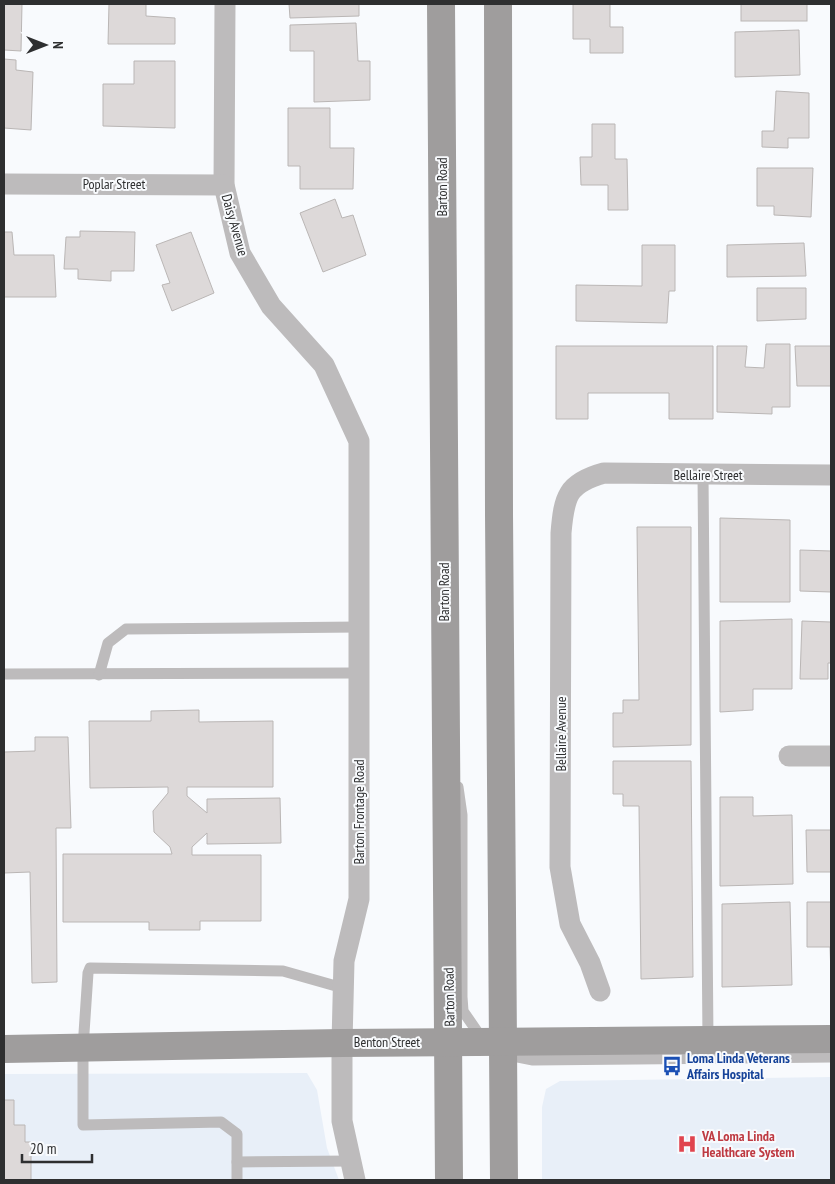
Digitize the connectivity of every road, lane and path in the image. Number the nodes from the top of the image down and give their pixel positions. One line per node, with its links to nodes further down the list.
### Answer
1 (225, 4): 5 (street, Daisy Avenue)
2 (441, 4): 16 (main road, Barton Road)
3 (498, 4): 23 (main road)
4 (4, 184): 5 (street, Poplar Street)
5 (224, 185): 6 (street, Daisy Avenue)
6 (359, 441): 10 (street, Barton Frontage Road)
7 (703, 475): 8 (street, Bellaire Street); 9 (street, Bellaire Street); 20 (lane)
8 (831, 475)
9 (586, 478): 18 (street, Bellaire Avenue)
10 (359, 627): 11 (street, Barton Frontage Road); 13 (lane)
11 (359, 673): 13 (lane); 17 (street, Barton Frontage Road)
12 (4, 674): 13 (lane)
13 (99, 675)
14 (789, 756): 15 (street)
15 (831, 756)
16 (445, 759): 21 (main road, Barton Road); 23 (lane)
17 (343, 988): 22 (street, Barton Frontage Road); 24 (lane)
18 (600, 991)
19 (831, 1039): 20 (main road, Benton Street)
20 (708, 1040): 23 (main road, Benton Street)
21 (449, 1042): 22 (main road, Benton Street); 23 (main road, Benton Street); 30 (main road, Barton Road)
22 (342, 1043): 24 (main road, Benton Street); 28 (street, Barton Frontage Road)
23 (498, 1046): 26 (lane); 31 (main road)
24 (84, 1048): 25 (main road, Benton Street); 27 (lane)
25 (4, 1049)
26 (831, 1057)
27 (237, 1162): 28 (lane); 29 (lane)
28 (353, 1171)
29 (238, 1180)
30 (449, 1180)
31 (504, 1180)

